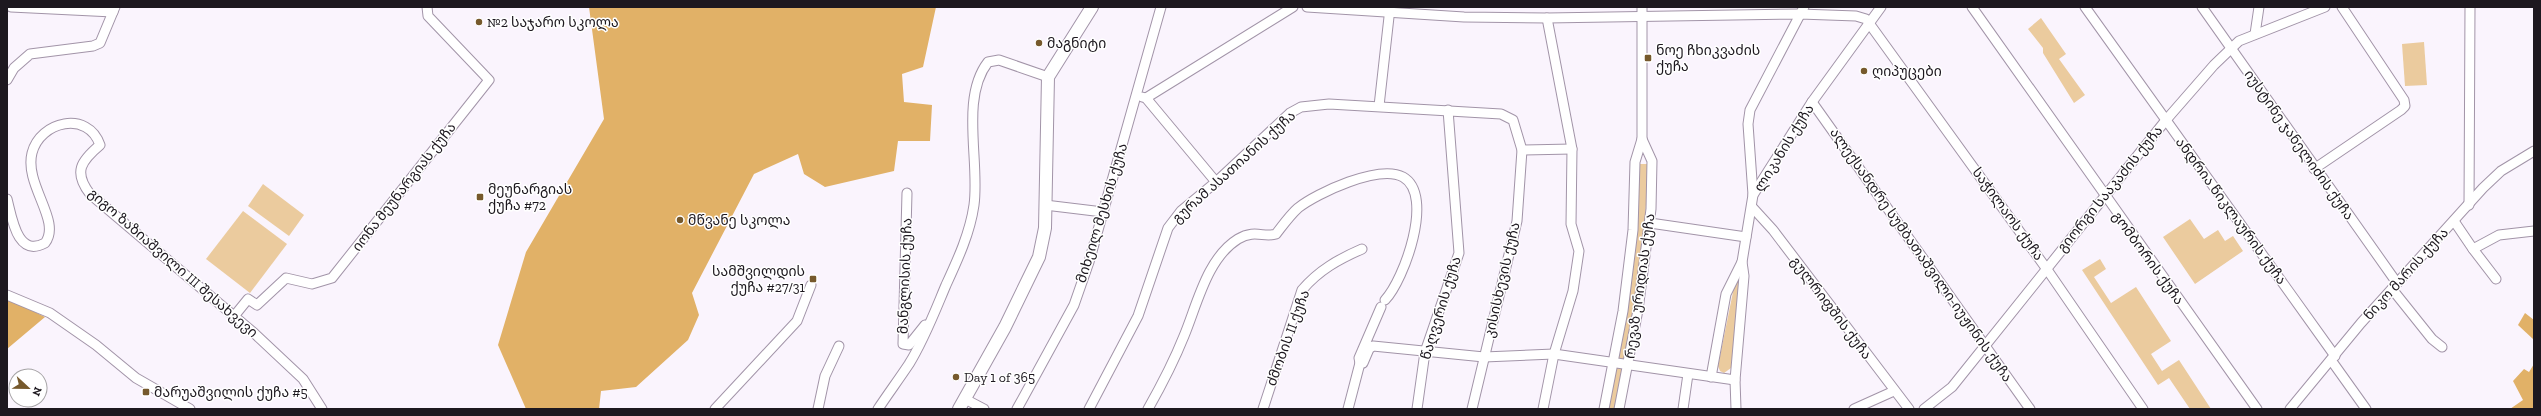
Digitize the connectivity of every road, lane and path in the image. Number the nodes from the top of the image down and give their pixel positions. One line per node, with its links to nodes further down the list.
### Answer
1 (11, 7): 15 (street)
2 (427, 7): 59 (street, იონა მეუნარგიას ქუჩა)
3 (1092, 7): 23 (main road)
4 (1161, 7): 25 (street, მიხეილ მესხის ქუჩა)
5 (1293, 7): 26 (street)
6 (1307, 7): 16 (street)
7 (1881, 7): 20 (street, ლიკანის ქუჩა)
8 (1972, 7): 41 (street, გომბორის ქუჩა)
9 (2085, 7): 30 (street, ანდრია წიკლაურის ქუჩა)
10 (2202, 7): 22 (street, იუსტინე ჯანელიძის ქუჩა)
11 (2259, 7): 21 (street)
12 (2325, 7): 21 (street, გიორგი სააკაძის ქუჩა)
13 (2342, 7): 37 (street)
14 (2470, 7): 44 (street)
15 (114, 10): 24 (street)
16 (1390, 10): 19 (street); 28 (street)
17 (1802, 11): 18 (street); 20 (street); 40 (street)
18 (1642, 12): 19 (street); 31 (street, რევაზ ურიდიას ქუჩა)
19 (1547, 18): 32 (street)
20 (1870, 22): 27 (street, ლიკანის ქუჩა); 54 (street, საჭილაოს ქუჩა)
21 (2255, 34): 22 (street, გიორგი სააკაძის ქუჩა)
22 (2230, 48): 30 (street, გიორგი სააკაძის ქუჩა); 37 (street, იუსტინე ჯანელიძის ქუჩა)
23 (1048, 77): 43 (main road); 60 (street)
24 (7, 80)
25 (1137, 95): 26 (street); 46 (street, მიხეილ მესხის ქუჩა)
26 (1146, 98): 38 (street)
27 (1812, 102): 40 (street, ლიკანის ქუჩა); 62 (street, ალექსანდრე სუმბათაშვილი-იუჟინის ქუჩა)
28 (1379, 106): 29 (street, გურამ ასათიანის ქუჩა); 38 (street, გურამ ასათიანის ქუჩა)
29 (1448, 110): 33 (street, გურამ ასათიანის ქუჩა); 64 (street, წაღვერის ქუჩა)
30 (2166, 120): 41 (street, გიორგი სააკაძის ქუჩა); 67 (street, ანდრია წიკლაურის ქუჩა)
31 (1642, 139): 35 (street, რევაზ ურიდიას ქუჩა); 36 (street, რევაზ ურიდიას ქუჩა)
32 (1572, 149): 33 (street); 65 (street)
33 (1522, 150): 66 (street, კისისხევის ქუჩა)
34 (2534, 151): 44 (street, ნიკო მარის ქუჩა)
35 (1652, 161): 36 (street); 48 (street, რევაზ ურიდიას ქუჩა)
36 (1635, 162): 68 (street, რევაზ ურიდიას ქუჩა)
37 (2314, 169): 57 (street, იუსტინე ჯანელიძის ქუჩა)
38 (1216, 182): 83 (street, გურამ ასათიანის ქუჩა)
39 (908, 193): 60 (street, მანგლისის ქუჩა)
40 (1753, 195): 45 (street, ლიკანის ქუჩა)
41 (2104, 196): 54 (street, გიორგი სააკაძის ქუჩა); 99 (street, გომბორის ქუჩა)
42 (7, 199): 59 (street, გიგო ზაზიაშვილი III შესახვევი)
43 (1045, 205): 46 (street); 75 (main road)
44 (2469, 205): 47 (street, ნიკო მარის ქუჩა)
45 (1752, 207): 50 (street, ლიკანის ქუჩა); 74 (street, გულრიფშის ქუჩა)
46 (1103, 212): 82 (street, მიხეილ მესხის ქუჩა)
47 (2454, 221): 52 (street); 57 (street, ნიკო მარის ქუჩა)
48 (1650, 223): 50 (street); 70 (street, რევაზ ურიდიას ქუჩა)
49 (2534, 231): 52 (street)
50 (1746, 238): 53 (street, ლიკანის ქუჩა)
51 (1362, 249): 85 (street, ძმობის II ქუჩა)
52 (2473, 249): 55 (street)
53 (1742, 262): 72 (street); 73 (street, ლიკანის ქუჩა)
54 (2046, 268): 62 (street, გიორგი სააკაძის ქუჩა); 98 (street, საჭილაოს ქუჩა)
55 (2496, 279)
56 (811, 285): 78 (street)
57 (2394, 286): 63 (street, იუსტინე ჯანელიძის ქუჩა); 67 (street, ნიკო მარის ქუჩა)
58 (7, 295): 76 (street)
59 (235, 315): 77 (street, გიგო ზაზიაშვილი III შესახვევი)
60 (930, 320): 80 (street)
61 (839, 346): 79 (street)
62 (1987, 346): 96 (street, გიორგი სააკაძის ქუჩა); 97 (street, ალექსანდრე სუმბათაშვილი-იუჟინის ქუჩა)
63 (2442, 347)
64 (1425, 352): 66 (street); 69 (street); 87 (street, წაღვერის ქუჩა)
65 (1554, 354): 66 (street); 68 (street); 89 (street)
66 (1484, 357): 88 (street, კისისხევის ქუჩა)
67 (2333, 358): 100 (street, ნიკო მარის ქუჩა); 101 (street, ანდრია წიკლაურის ქუჩა)
68 (1613, 362): 70 (street); 90 (street, რევაზ ურიდიას ქუჩა)
69 (1360, 363): 84 (street); 86 (street)
70 (1628, 365): 71 (street); 91 (street, რევაზ ურიდიას ქუჩა)
71 (1688, 374): 72 (street); 92 (street)
72 (1710, 377): 73 (street)
73 (1735, 380): 93 (street, ლიკანის ქუჩა)
74 (1894, 391): 94 (street); 95 (street, გულრიფშის ქუჩა)
75 (962, 404): 81 (street)
76 (190, 409)
77 (322, 409)
78 (715, 409)
79 (818, 409)
80 (878, 409)
81 (984, 409)
82 (1017, 409)
83 (1089, 409)
84 (1148, 409)
85 (1263, 409)
86 (1348, 409)
87 (1417, 409)
88 (1472, 409)
89 (1543, 409)
90 (1604, 409)
91 (1619, 409)
92 (1683, 409)
93 (1736, 409)
94 (1854, 409)
95 (1909, 409)
96 (1924, 409)
97 (2030, 409)
98 (2143, 409)
99 (2257, 409)
100 (2290, 409)
101 (2366, 409)

